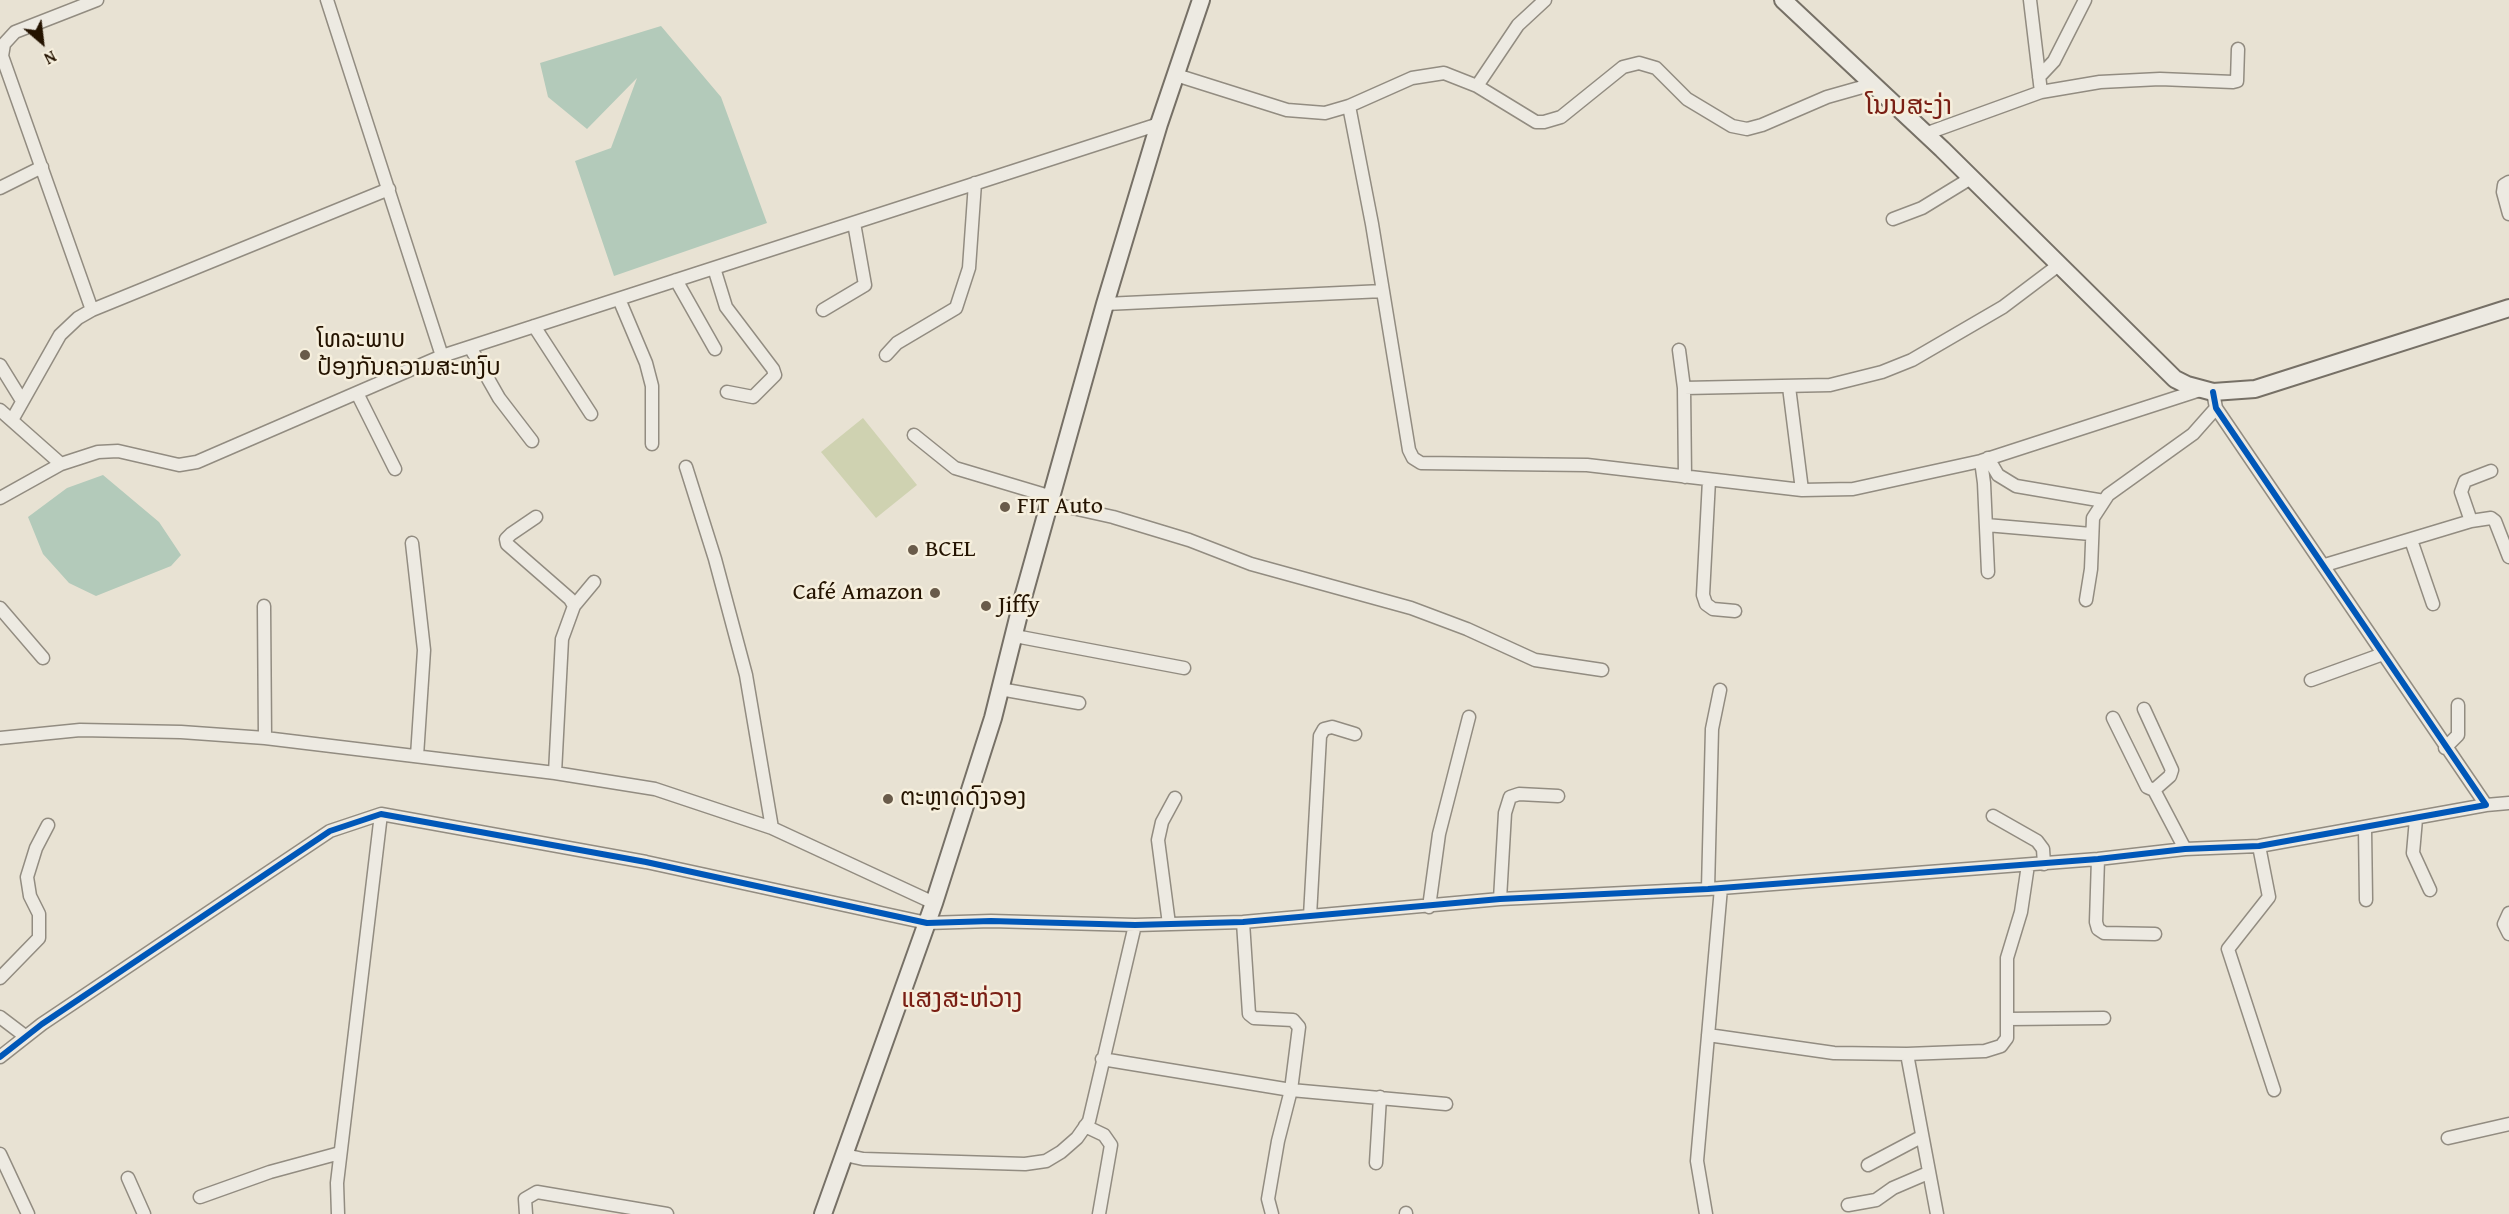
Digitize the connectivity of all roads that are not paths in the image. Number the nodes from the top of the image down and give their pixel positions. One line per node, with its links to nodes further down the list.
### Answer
1 (96, 0): 17 (street)
2 (327, 0): 22 (street)
3 (1201, 0): 9 (street)
4 (1545, 0): 12 (street)
5 (1783, 0): 11 (street)
6 (2085, 0): 10 (street)
7 (2034, 1): 10 (street)
8 (2238, 49): 13 (street)
9 (1176, 75): 14 (street); 15 (street)
10 (2039, 76): 13 (street)
11 (1873, 84): 12 (street); 16 (street)
12 (1477, 86): 14 (street)
13 (2041, 92): 16 (street)
14 (1349, 106): 29 (street)
15 (1159, 124): 20 (street); 31 (street)
16 (1925, 134): 18 (street)
17 (42, 167): 21 (street); 33 (street)
18 (1971, 178): 24 (street); 26 (street)
19 (2509, 182): 23 (street)
20 (975, 183): 25 (street); 39 (street)
21 (0, 188)
22 (389, 189): 33 (street); 40 (street)
23 (2509, 214)
24 (1893, 219)
25 (854, 223): 27 (street); 34 (street)
26 (2060, 264): 42 (street); 46 (street)
27 (714, 268): 28 (street); 44 (street)
28 (676, 280): 30 (street); 37 (street)
29 (1383, 291): 31 (street); 59 (street)
30 (620, 299): 35 (street); 53 (street)
31 (1105, 304): 63 (street)
32 (2509, 308): 46 (street)
33 (92, 310): 47 (street)
34 (823, 310)
35 (534, 326): 36 (street); 49 (street)
36 (470, 347): 40 (street); 52 (street)
37 (715, 349)
38 (1679, 350): 43 (street)
39 (886, 355)
40 (442, 356): 45 (street)
41 (0, 365): 47 (street)
42 (1789, 387): 43 (street); 61 (street)
43 (1684, 388): 59 (street)
44 (727, 392)
45 (357, 393): 55 (street); 57 (street)
46 (2210, 397): 54 (street); 64 (street); 72 (street)
47 (21, 399): 50 (street)
48 (0, 410): 50 (street)
49 (591, 414)
50 (12, 420): 55 (street)
51 (914, 435): 63 (street)
52 (532, 441)
53 (652, 444)
54 (1984, 460): 61 (street); 64 (street); 67 (street)
55 (61, 464): 62 (street)
56 (686, 467): 109 (street)
57 (395, 469)
58 (2492, 471): 66 (street)
59 (1685, 477): 60 (street)
60 (1708, 480): 61 (street); 80 (street)
61 (1802, 490)
62 (0, 498)
63 (1051, 500): 81 (street); 85 (street)
64 (2104, 501): 68 (street)
65 (536, 517): 78 (street)
66 (2471, 521): 69 (street); 71 (street)
67 (1986, 525): 68 (street); 73 (street)
68 (2091, 534): 75 (street)
69 (2411, 540): 72 (street); 76 (street)
70 (412, 543): 98 (street)
71 (2509, 557)
72 (2325, 565): 82 (street)
73 (1988, 572)
74 (594, 582): 78 (street)
75 (2086, 600)
76 (2433, 603)
77 (264, 606): 96 (street)
78 (573, 606): 99 (street)
79 (0, 608): 83 (street)
80 (1735, 611)
81 (1015, 636): 84 (street); 87 (street)
82 (2383, 654): 86 (street); 97 (street)
83 (43, 658)
84 (1184, 668)
85 (1602, 669)
86 (2311, 680)
87 (1000, 689): 89 (street); 121 (street)
88 (1720, 690): 117 (street)
89 (1078, 703)
90 (2458, 705): 97 (street)
91 (2144, 709): 100 (street)
92 (1469, 717): 122 (street)
93 (2113, 718): 100 (street)
94 (1355, 734): 124 (street)
95 (0, 738): 96 (street)
96 (265, 738): 98 (street)
97 (2445, 748): 104 (street)
98 (417, 756): 99 (street)
99 (555, 773): 109 (street)
100 (2154, 790): 112 (street)
101 (1558, 796): 119 (street)
102 (1175, 798): 127 (street)
103 (2509, 802): 104 (street)
104 (2486, 805): 107 (street)
105 (381, 814): 126 (street); 136 (street); 148 (street)
106 (1993, 816): 114 (street)
107 (2416, 819): 110 (street); 118 (street)
108 (48, 825): 131 (street)
109 (772, 828): 121 (street)
110 (2365, 828): 111 (street); 120 (street)
111 (2259, 846): 112 (street); 141 (street)
112 (2185, 849): 113 (street)
113 (2098, 859): 114 (street); 129 (street)
114 (2044, 864): 115 (street)
115 (2028, 865): 116 (street); 134 (street)
116 (1721, 888): 117 (street); 135 (street)
117 (1708, 889): 119 (street)
118 (2430, 890)
119 (1500, 899): 122 (street)
120 (2366, 900)
121 (934, 903): 126 (street)
122 (1429, 906): 124 (street)
123 (2509, 913): 130 (street)
124 (1310, 916): 125 (street)
125 (1243, 922): 127 (street); 140 (street)
126 (927, 923): 128 (street); 150 (street)
127 (1168, 924): 128 (street)
128 (1135, 925): 139 (street)
129 (2155, 934)
130 (2509, 934)
131 (0, 978)
132 (0, 1017): 136 (street)
133 (2104, 1018): 134 (street)
134 (2008, 1019): 137 (street)
135 (1708, 1035): 137 (street); 165 (street)
136 (25, 1036): 138 (street)
137 (1907, 1054): 146 (street)
138 (0, 1057)
139 (1102, 1059): 140 (street); 145 (street)
140 (1291, 1090): 142 (street); 164 (street)
141 (2274, 1090)
142 (1380, 1097): 143 (street); 151 (street)
143 (1446, 1104)
144 (2509, 1124): 147 (street)
145 (1085, 1126): 150 (street); 163 (street)
146 (1921, 1137): 152 (street); 153 (street)
147 (2448, 1138)
148 (340, 1153): 155 (street); 159 (street)
149 (0, 1154): 157 (street)
150 (845, 1155): 162 (street)
151 (1376, 1163)
152 (1868, 1165)
153 (1928, 1173): 156 (street); 166 (street)
154 (128, 1178): 158 (street)
155 (200, 1197)
156 (1848, 1205)
157 (28, 1214)
158 (144, 1214)
159 (338, 1214)
160 (526, 1214): 161 (street)
161 (667, 1214)
162 (823, 1214)
163 (1099, 1214)
164 (1272, 1214)
165 (1706, 1214)
166 (1937, 1214)

